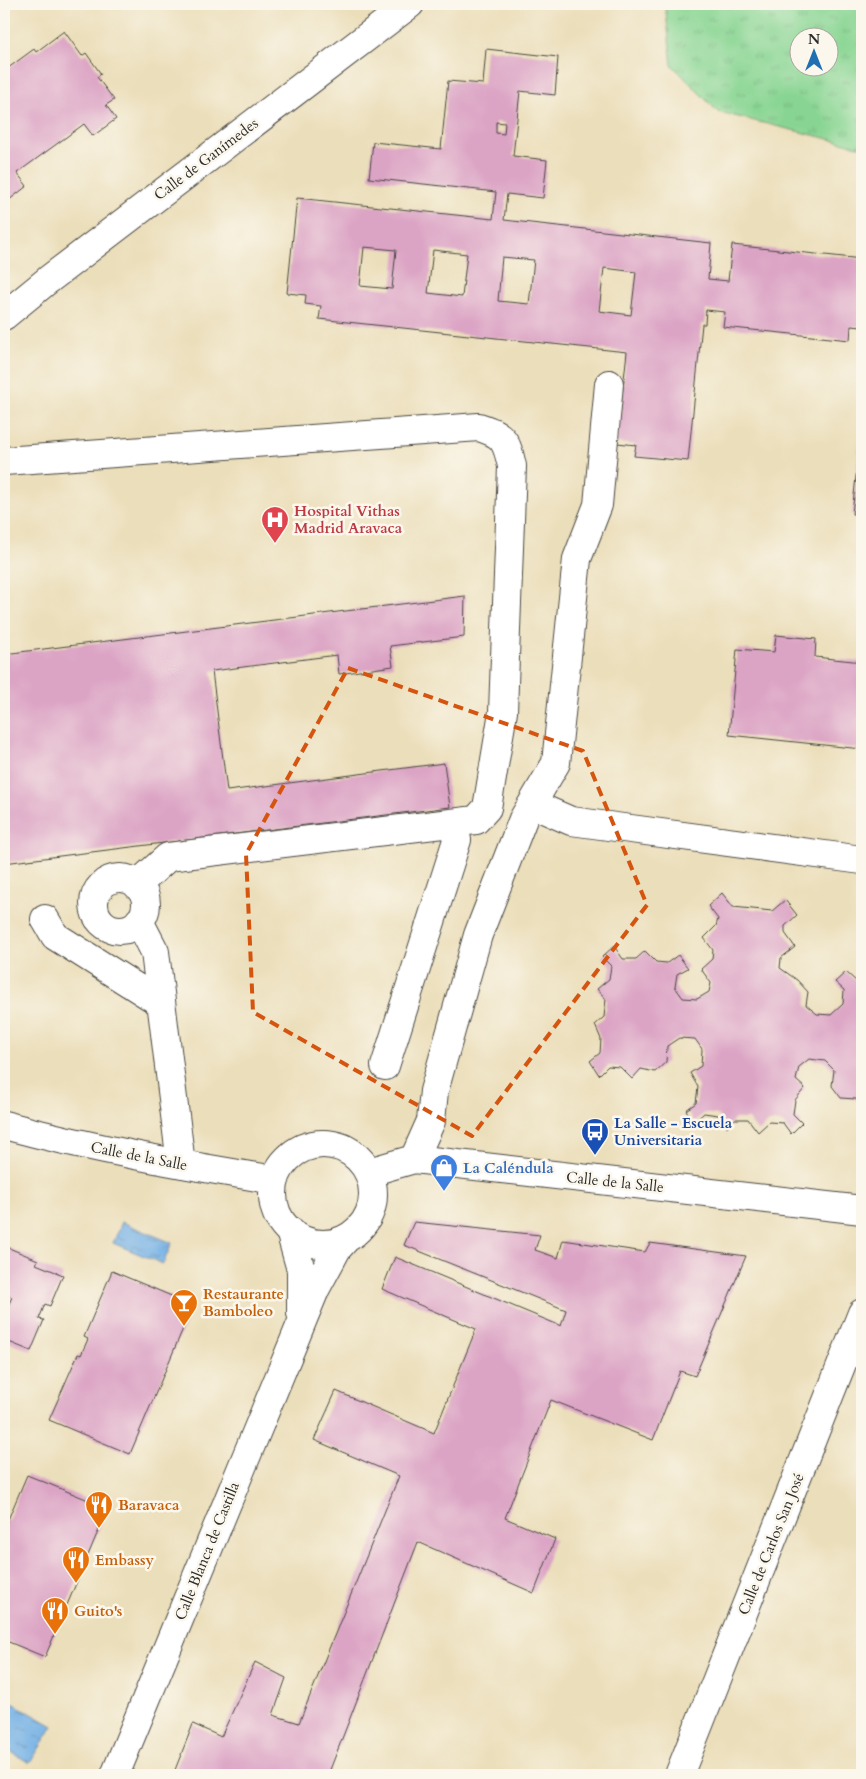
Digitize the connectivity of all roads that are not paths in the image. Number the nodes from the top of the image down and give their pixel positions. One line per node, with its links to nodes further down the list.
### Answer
1 (410, 4): 2 (street, Calle de Ganímedes)
2 (4, 316)
3 (610, 384): 5 (street)
4 (4, 462): 6 (street)
5 (532, 804): 7 (street); 14 (street)
6 (453, 823): 8 (street); 12 (street)
7 (862, 860)
8 (137, 884): 10 (street); 10 (street)
9 (45, 919): 11 (street)
10 (139, 921): 11 (street)
11 (161, 1003): 15 (street)
12 (385, 1066)
13 (4, 1125): 15 (street, Calle de la Salle)
14 (414, 1159): 16 (street, Calle de la Salle); 18 (street, Calle de la Salle)
15 (181, 1164): 17 (street, Calle de la Salle)
16 (369, 1172): 17 (street); 20 (street)
17 (275, 1180): 19 (street)
18 (862, 1210)
19 (290, 1231): 20 (street); 22 (street, Calle Blanca de Castilla)
20 (346, 1239): 22 (street, Calle Blanca de Castilla)
21 (862, 1312): 24 (street, Calle de Carlos San José)
22 (300, 1326): 23 (street, Calle Blanca de Castilla)
23 (115, 1775)
24 (680, 1775)

